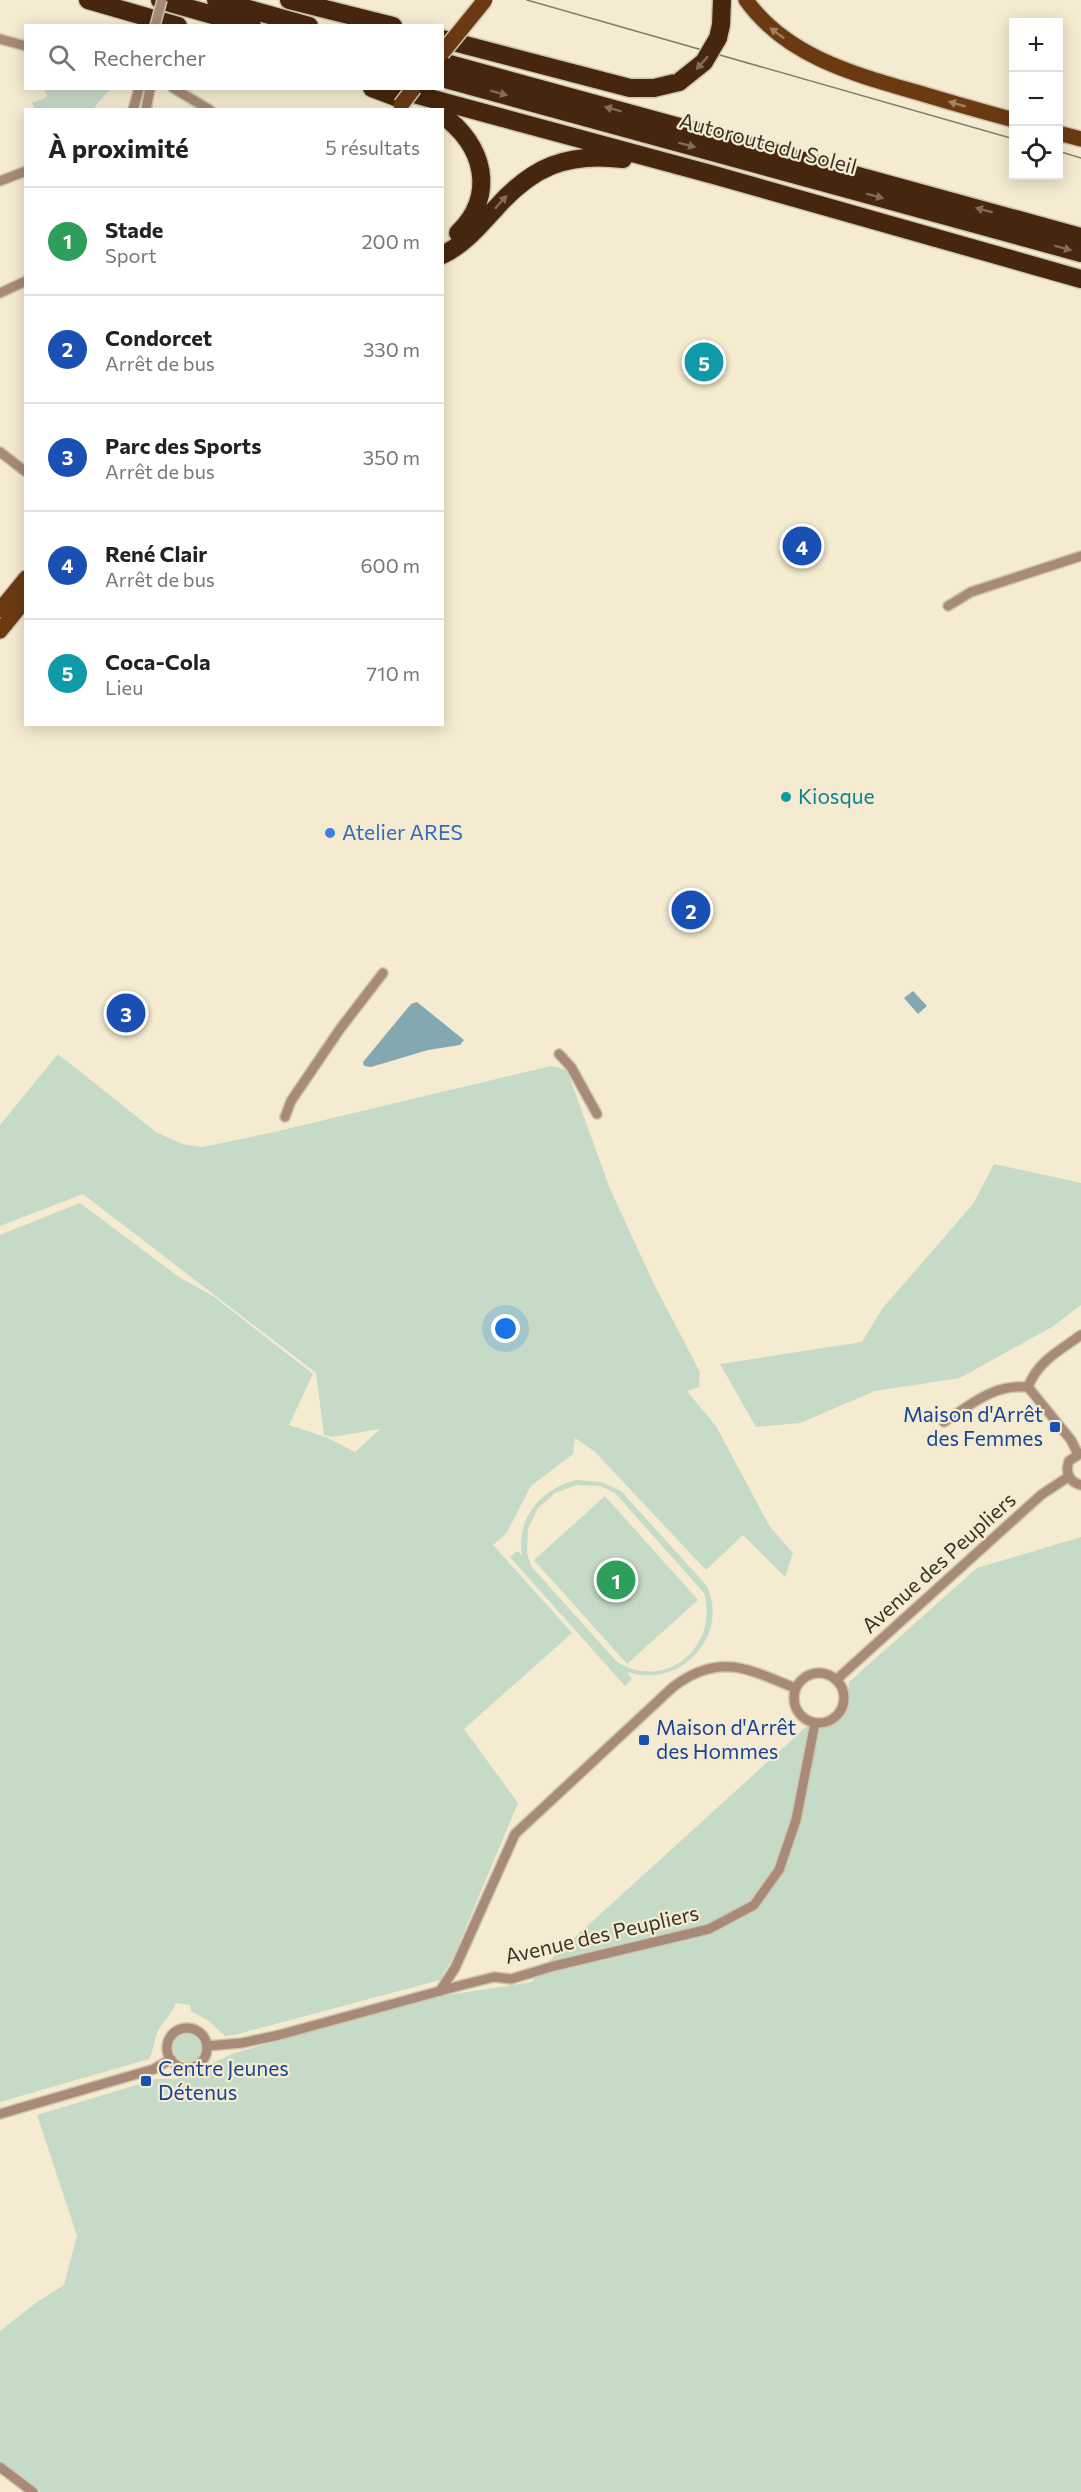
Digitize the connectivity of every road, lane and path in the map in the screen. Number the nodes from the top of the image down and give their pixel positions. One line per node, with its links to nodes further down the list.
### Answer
1 (88, 0): 9 (highway)
2 (161, 0): 8 (street, bridge); 10 (highway)
3 (216, 0): 11 (highway)
4 (289, 0): 12 (highway)
5 (485, 0): 16 (main road, bridge)
6 (722, 0): 14 (highway, one-way to 14, bridge)
7 (746, 0): 31 (main road, one-way to 7)
8 (155, 24)
9 (171, 24)
10 (245, 24)
11 (302, 24)
12 (385, 24)
13 (0, 39): 15 (street)
14 (444, 40)
15 (24, 45)
16 (444, 51)
17 (444, 63): 37 (highway, Autoroute du Soleil, one-way to 17)
18 (444, 79): 39 (highway, Autoroute du Soleil, one-way to 39)
19 (139, 90): 25 (street)
20 (150, 90): 26 (street)
21 (176, 90): 27 (street)
22 (377, 90): 29 (highway)
23 (399, 90): 36 (highway)
24 (412, 90): 28 (main road, bridge)
25 (134, 108)
26 (146, 108)
27 (207, 108)
28 (398, 108)
29 (424, 108)
30 (444, 116): 38 (highway)
31 (1009, 119)
32 (1063, 134): 33 (main road)
33 (1081, 139)
34 (24, 172): 35 (street)
35 (0, 181)
36 (808, 203): 40 (highway, one-way to 36); 41 (highway)
37 (1081, 237)
38 (444, 243)
39 (1081, 253)
40 (444, 254)
41 (1081, 279)
42 (24, 282): 43 (street)
43 (0, 292)
44 (0, 452): 45 (street)
45 (24, 470)
46 (1081, 556): 49 (street)
47 (24, 580): 50 (main road)
48 (24, 601): 51 (main road)
49 (948, 606)
50 (0, 610)
51 (0, 631)
52 (383, 973): 55 (street)
53 (559, 1054): 54 (street)
54 (597, 1114)
55 (285, 1117)
56 (1081, 1335): 57 (street)
57 (1028, 1387): 58 (street); 59 (street)
58 (944, 1422)
59 (1079, 1453): 60 (street)
60 (1068, 1477): 61 (street); 62 (street, Avenue des Peupliers)
61 (1081, 1485)
62 (836, 1680): 63 (street); 64 (street)
63 (795, 1688): 64 (street); 65 (street)
64 (815, 1723): 65 (street, Avenue des Peupliers)
65 (440, 1991): 66 (street, Avenue des Peupliers)
66 (207, 2046): 67 (street); 67 (street)
67 (171, 2059): 68 (street)
68 (0, 2114)
69 (0, 2467): 70 (street)
70 (33, 2492)

